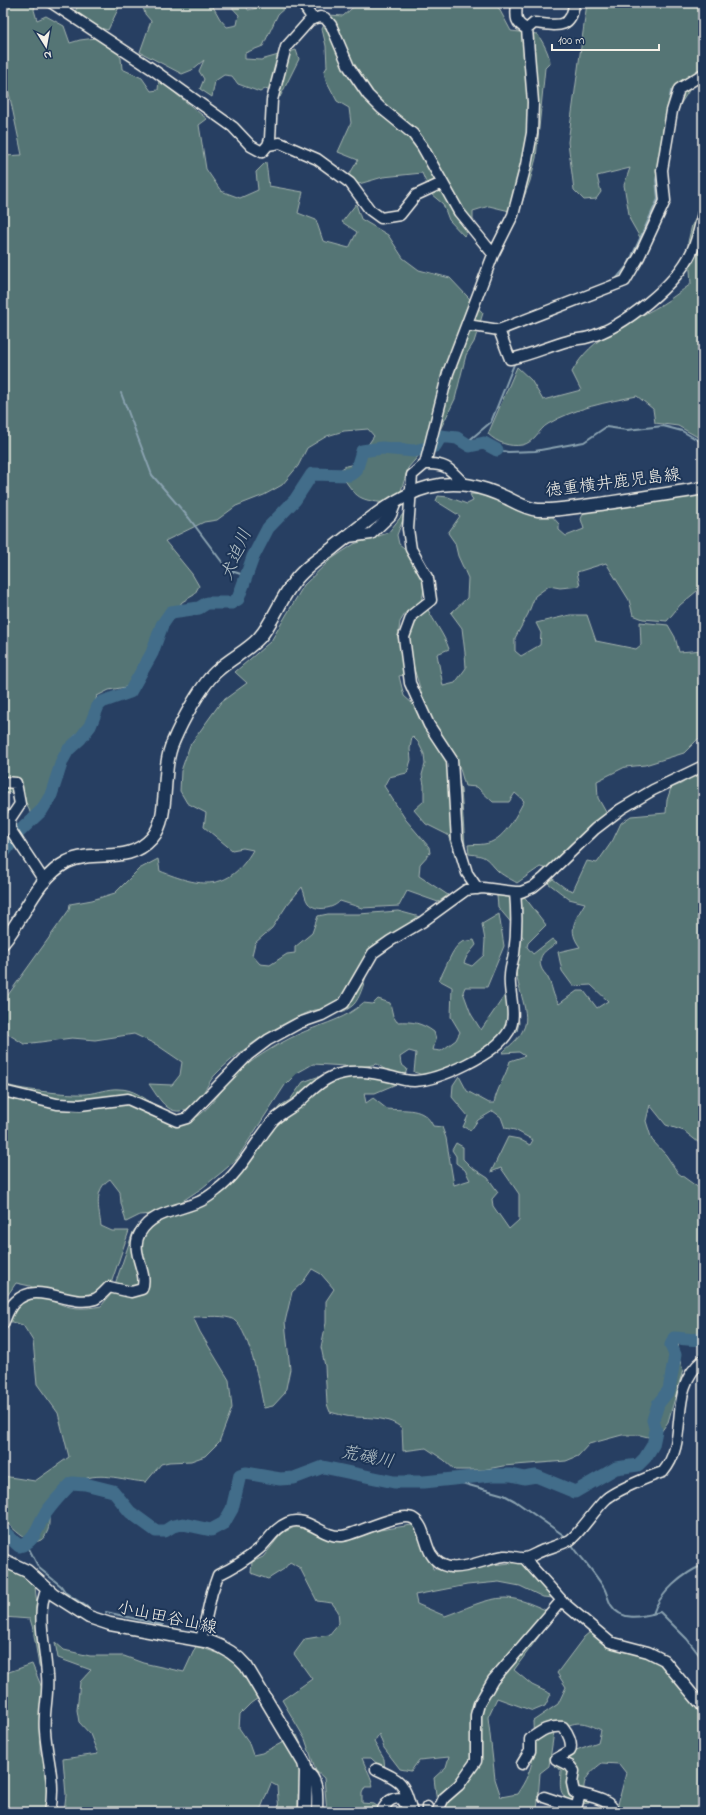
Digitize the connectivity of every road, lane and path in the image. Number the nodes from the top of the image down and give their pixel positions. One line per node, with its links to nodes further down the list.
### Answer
1 (52, 3): 8 (street)
2 (302, 3): 5 (street)
3 (517, 3): 6 (street)
4 (574, 3): 6 (street)
5 (313, 19): 8 (street); 9 (street)
6 (527, 29): 11 (street)
7 (703, 74): 13 (street)
8 (268, 145): 9 (street)
9 (442, 183): 11 (street)
10 (703, 213): 13 (street)
11 (493, 254): 12 (street)
12 (467, 325): 13 (street); 14 (street)
13 (499, 330)
14 (425, 464): 15 (street); 17 (street)
15 (464, 484): 16 (main road, 徳重横井鹿児島線); 17 (main road, 徳重横井鹿児島線)
16 (703, 488)
17 (409, 494): 20 (main road, 徳重横井鹿児島線); 21 (street)
18 (703, 766): 22 (street)
19 (3, 782): 20 (street)
20 (45, 882): 23 (main road, 徳重横井鹿児島線)
21 (478, 889): 22 (street); 24 (street)
22 (515, 892): 25 (street)
23 (3, 943)
24 (3, 1091)
25 (3, 1324)
26 (703, 1360): 27 (street)
27 (524, 1558): 30 (street); 31 (street)
28 (3, 1560): 29 (main road, 小山田谷山線)
29 (47, 1589): 31 (main road, 小山田谷山線); 40 (street)
30 (562, 1601): 32 (street); 43 (street)
31 (201, 1640): 35 (main road, 小山田谷山線)
32 (703, 1707)
33 (522, 1764): 36 (street)
34 (376, 1769): 42 (street)
35 (306, 1771): 39 (main road, 小山田谷山線); 41 (street)
36 (580, 1794): 37 (street); 44 (street)
37 (544, 1797)
38 (383, 1809): 42 (street)
39 (304, 1810)
40 (50, 1812)
41 (317, 1812)
42 (412, 1812)
43 (437, 1812)
44 (615, 1812)

